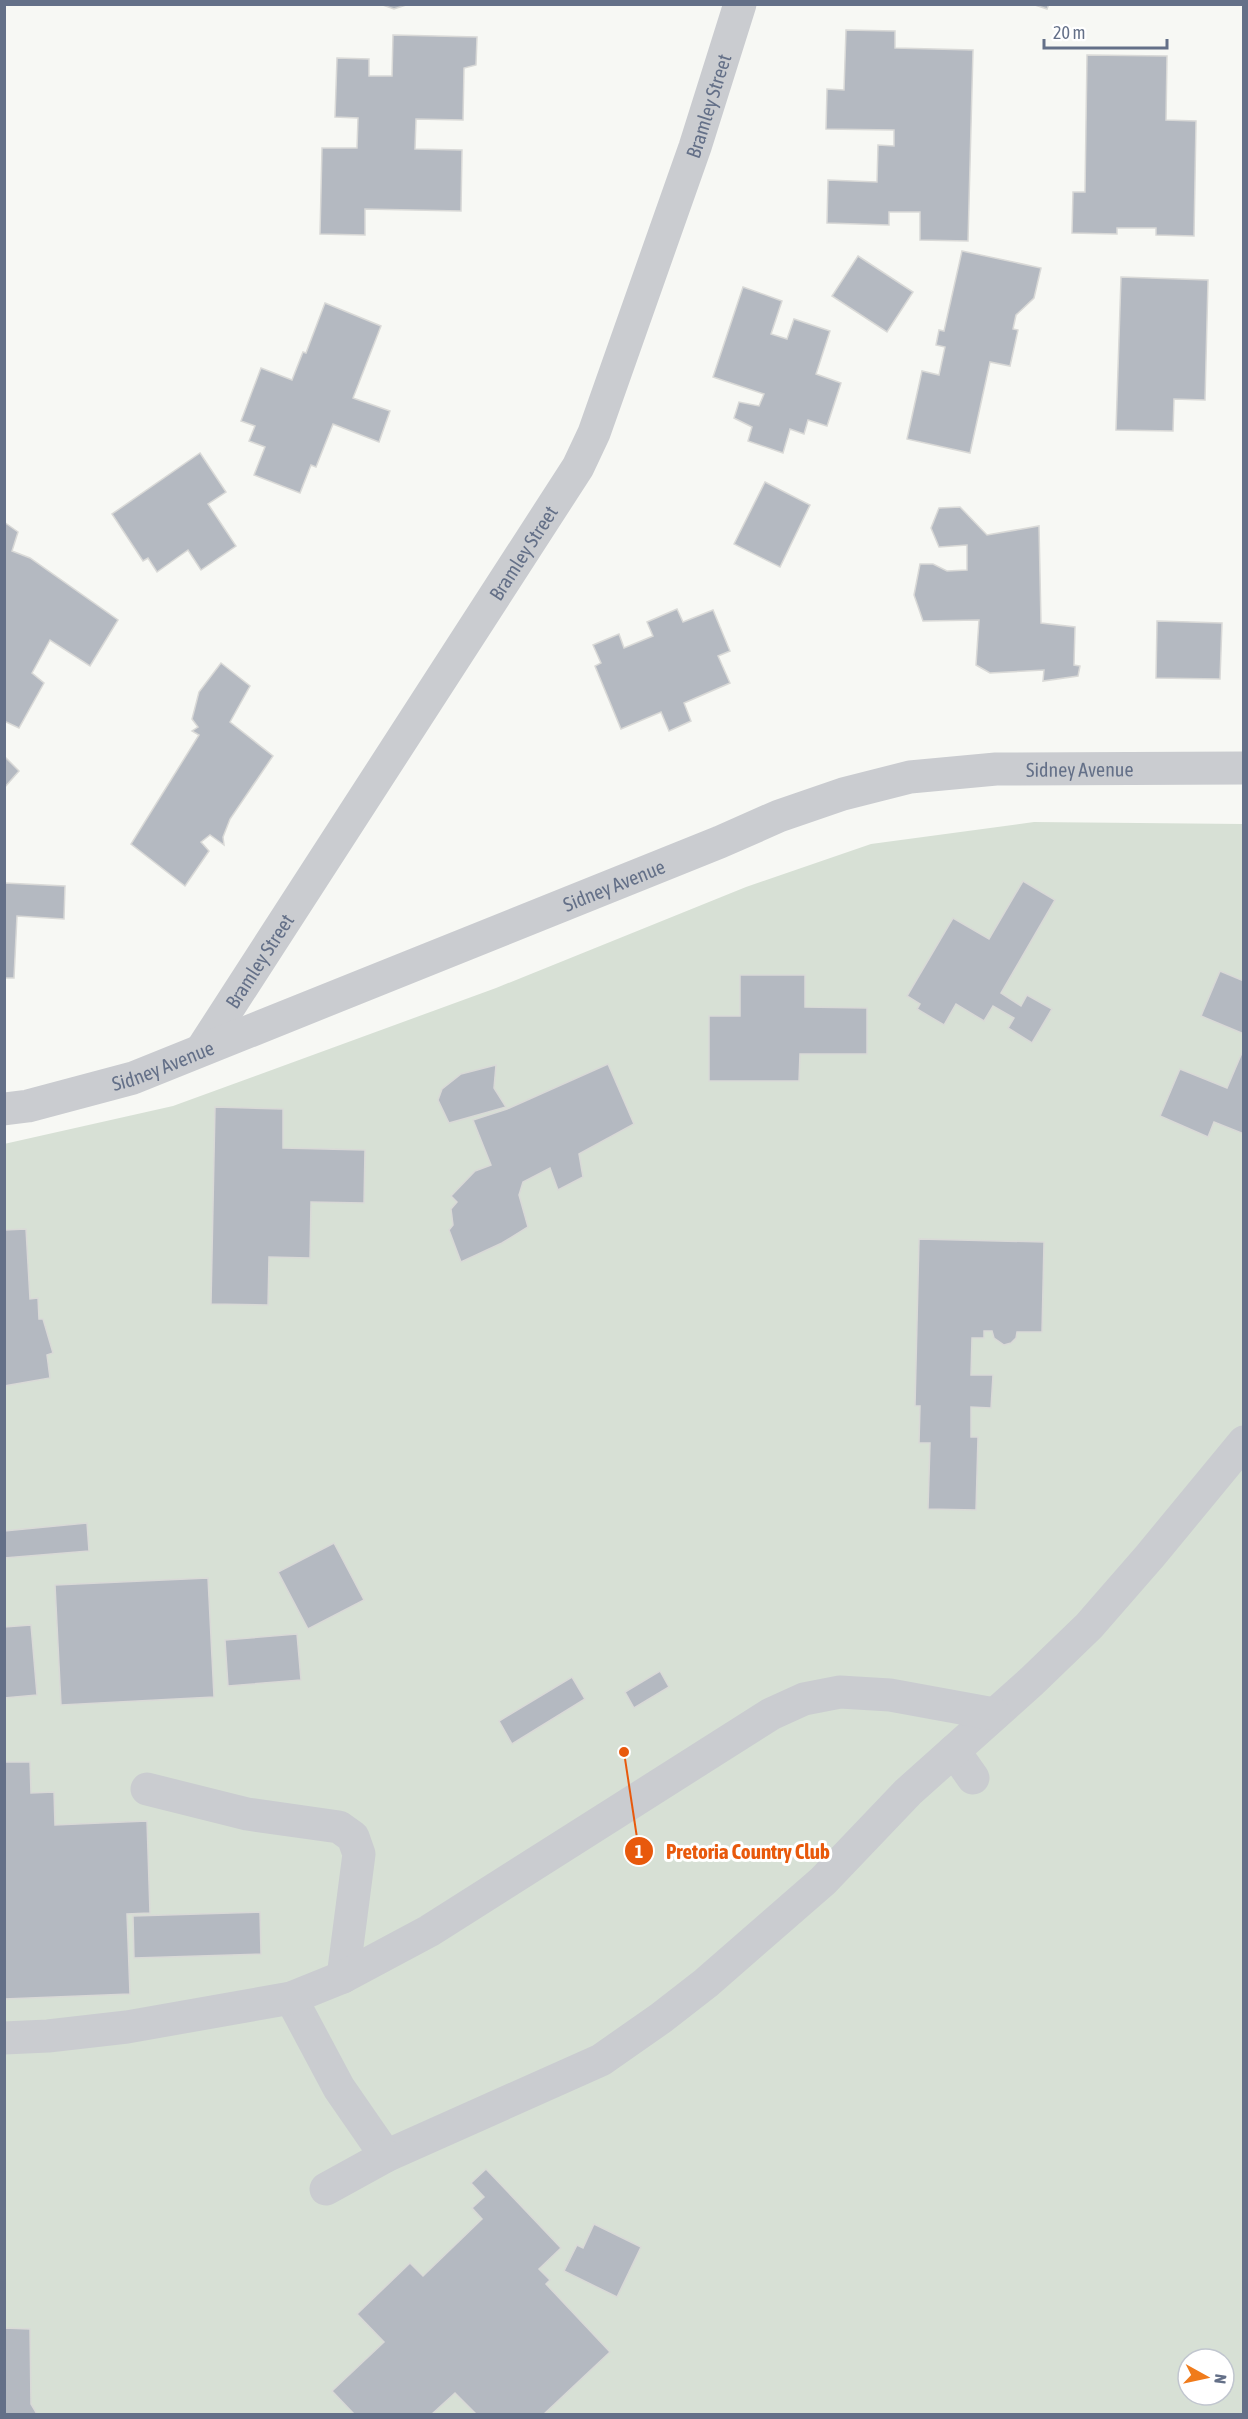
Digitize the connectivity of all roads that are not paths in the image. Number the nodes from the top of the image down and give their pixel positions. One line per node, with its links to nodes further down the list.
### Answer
1 (740, 4): 3 (street, Bramley Street)
2 (1244, 768): 3 (street, Sidney Avenue)
3 (202, 1049): 4 (street, Sidney Avenue)
4 (4, 1109)
5 (1244, 1442): 6 (street)
6 (994, 1714): 7 (street); 10 (street)
7 (954, 1751): 8 (street); 13 (street)
8 (973, 1778)
9 (147, 1790): 10 (street)
10 (343, 1977): 11 (street)
11 (291, 1998): 12 (street); 13 (street)
12 (4, 2038)
13 (386, 2156): 14 (street)
14 (326, 2189)

